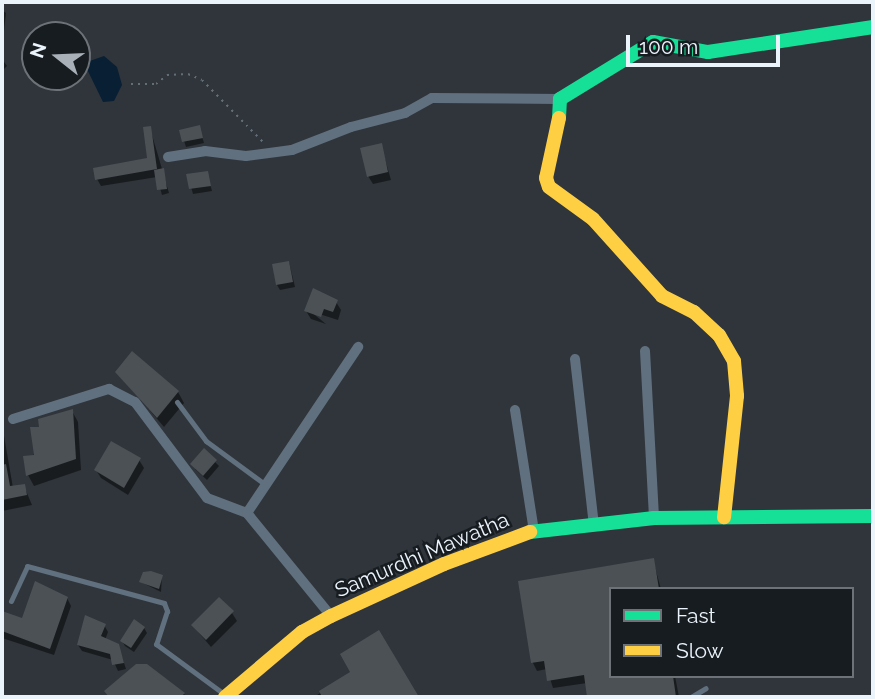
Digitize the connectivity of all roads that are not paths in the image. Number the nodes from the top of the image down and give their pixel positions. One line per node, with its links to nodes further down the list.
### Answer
1 (873, 27): 2 (street)
2 (560, 99): 3 (street); 13 (street)
3 (168, 157)
4 (358, 347): 10 (street)
5 (645, 351): 14 (street)
6 (575, 359): 15 (street)
7 (177, 402): 10 (lane)
8 (515, 410): 16 (street)
9 (13, 419): 11 (street)
10 (266, 485): 11 (street)
11 (247, 513): 18 (street)
12 (873, 516): 13 (street, Samurdhi Mawatha)
13 (724, 517): 14 (street, Samurdhi Mawatha)
14 (654, 518): 15 (street, Samurdhi Mawatha)
15 (594, 526): 16 (street, Samurdhi Mawatha)
16 (534, 531): 18 (street, Samurdhi Mawatha)
17 (11, 601): 20 (lane)
18 (331, 616): 20 (street, Samurdhi Mawatha)
19 (706, 688): 21 (lane)
20 (226, 697)
21 (691, 697)

